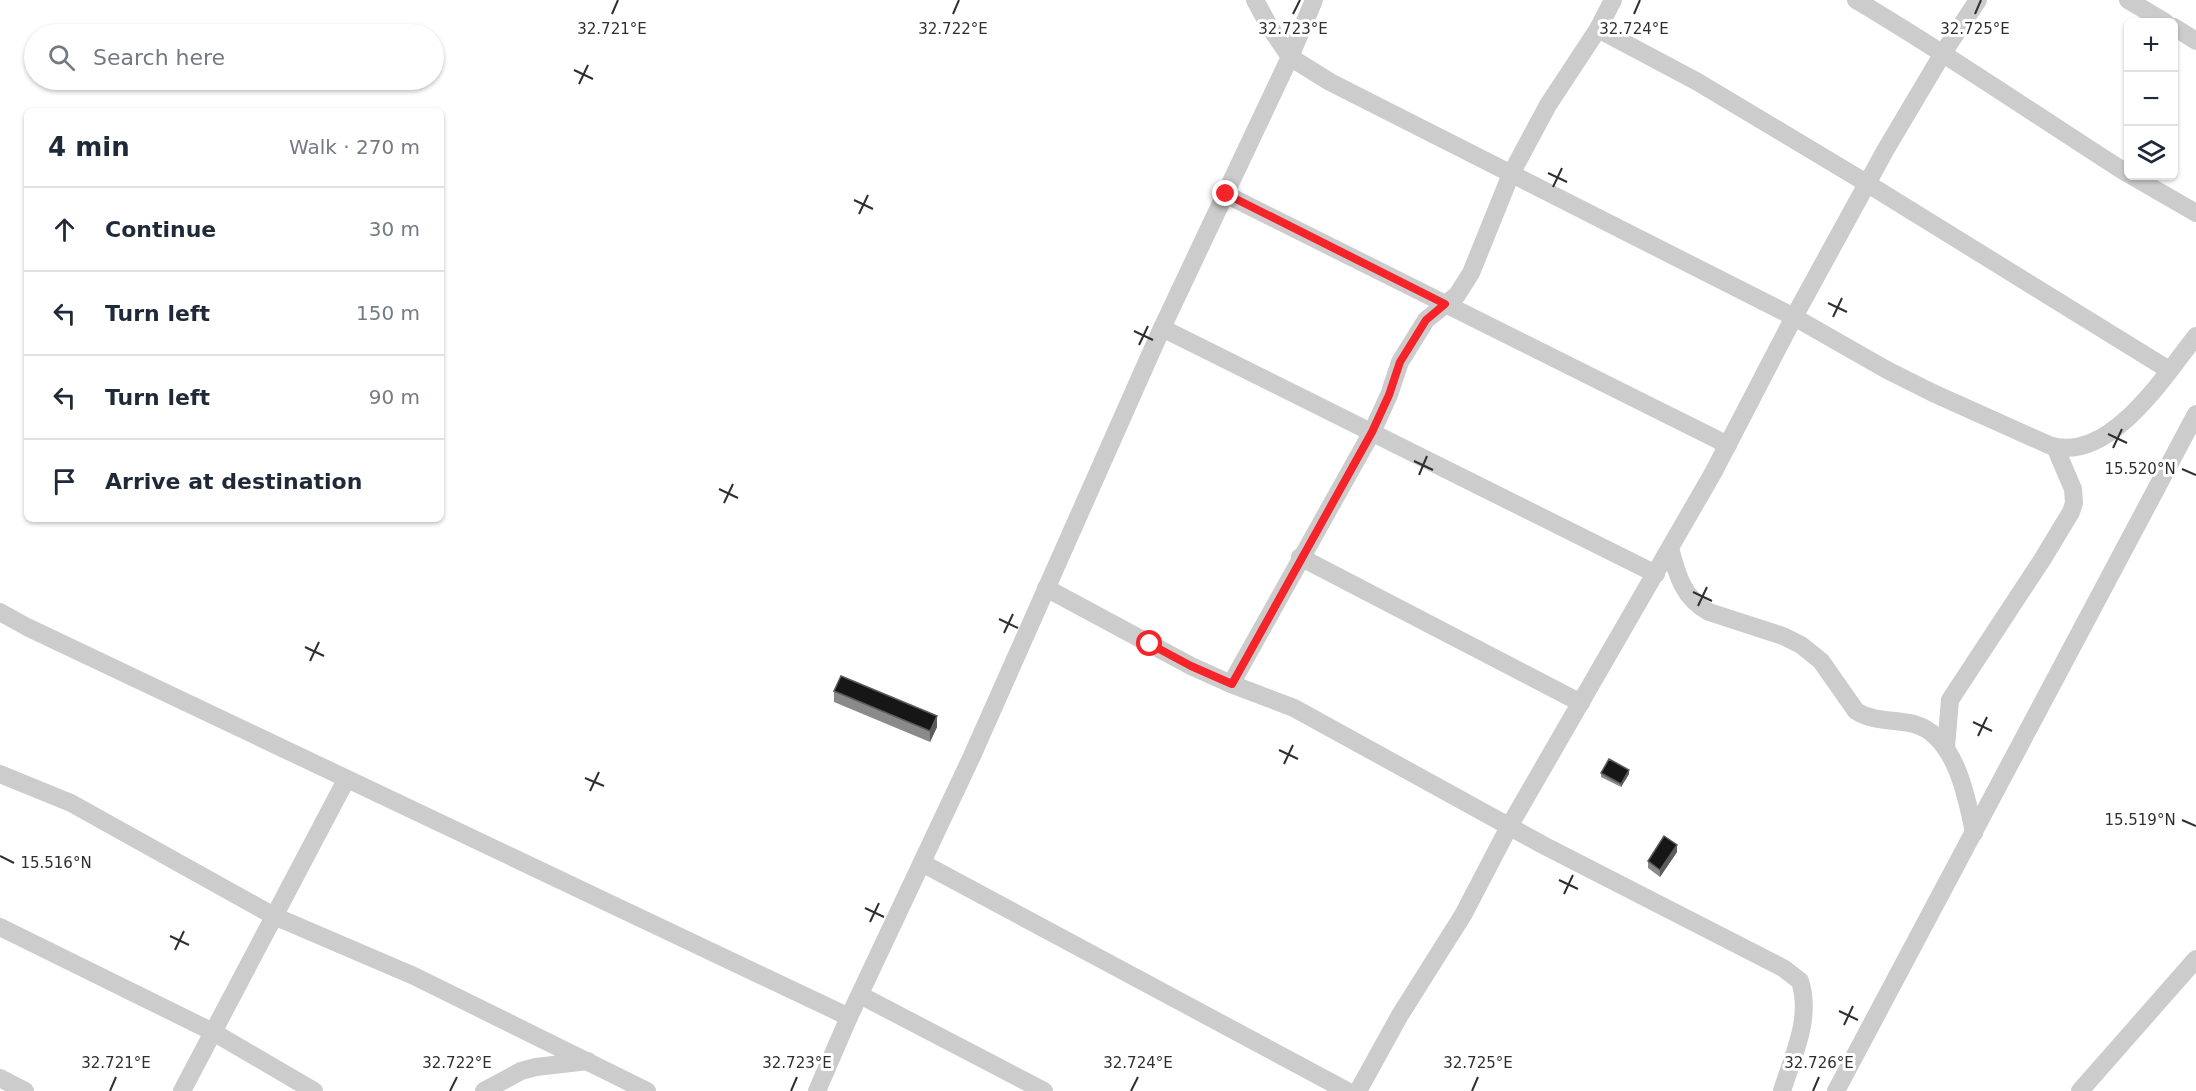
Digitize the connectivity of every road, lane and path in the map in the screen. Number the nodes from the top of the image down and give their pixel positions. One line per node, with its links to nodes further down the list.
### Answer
1 (1255, 0): 12 (street)
2 (1314, 0): 12 (street)
3 (1613, 0): 8 (street)
4 (1856, 0): 11 (street)
5 (1978, 0): 11 (street)
6 (2128, 0): 7 (street)
7 (2158, 18)
8 (1598, 29): 14 (street); 16 (street)
9 (2178, 30): 10 (street)
10 (2196, 41)
11 (1943, 53): 13 (street); 16 (street)
12 (1290, 57): 14 (street); 17 (street)
13 (2124, 171)
14 (1511, 174): 19 (street); 20 (street)
15 (2139, 180): 18 (street)
16 (1868, 184): 20 (street); 23 (street)
17 (1226, 194): 19 (street); 21 (street)
18 (2196, 213)
19 (1445, 304): 25 (street); 26 (street)
20 (1794, 317): 26 (street); 27 (street)
21 (1162, 328): 25 (street); 31 (street)
22 (2196, 336): 23 (street)
23 (2169, 370): 27 (street)
24 (2196, 414): 39 (street)
25 (1372, 432): 29 (street); 30 (street)
26 (1728, 445): 28 (street)
27 (2055, 447): 35 (street)
28 (1670, 548): 30 (street); 35 (street)
29 (1300, 557): 33 (street); 34 (street)
30 (1656, 574): 34 (street)
31 (1046, 588): 33 (street); 40 (street)
32 (0, 612): 37 (street)
33 (1232, 684): 38 (street)
34 (1581, 703): 38 (street)
35 (1946, 747): 39 (street)
36 (0, 774): 41 (street)
37 (346, 780): 41 (street); 45 (street)
38 (1510, 825): 57 (street); 58 (street)
39 (1974, 832): 59 (street)
40 (922, 863): 44 (street); 56 (street)
41 (274, 916): 46 (street); 47 (street)
42 (0, 927): 46 (street)
43 (2196, 959): 60 (street)
44 (860, 995): 45 (street); 55 (street)
45 (849, 1017): 54 (street)
46 (213, 1032): 50 (street); 51 (street)
47 (588, 1061): 52 (street); 53 (street)
48 (0, 1078): 49 (street)
49 (25, 1091)
50 (182, 1091)
51 (314, 1091)
52 (484, 1091)
53 (647, 1091)
54 (817, 1091)
55 (1044, 1091)
56 (1347, 1091)
57 (1358, 1091)
58 (1782, 1091)
59 (1836, 1091)
60 (2080, 1091)

